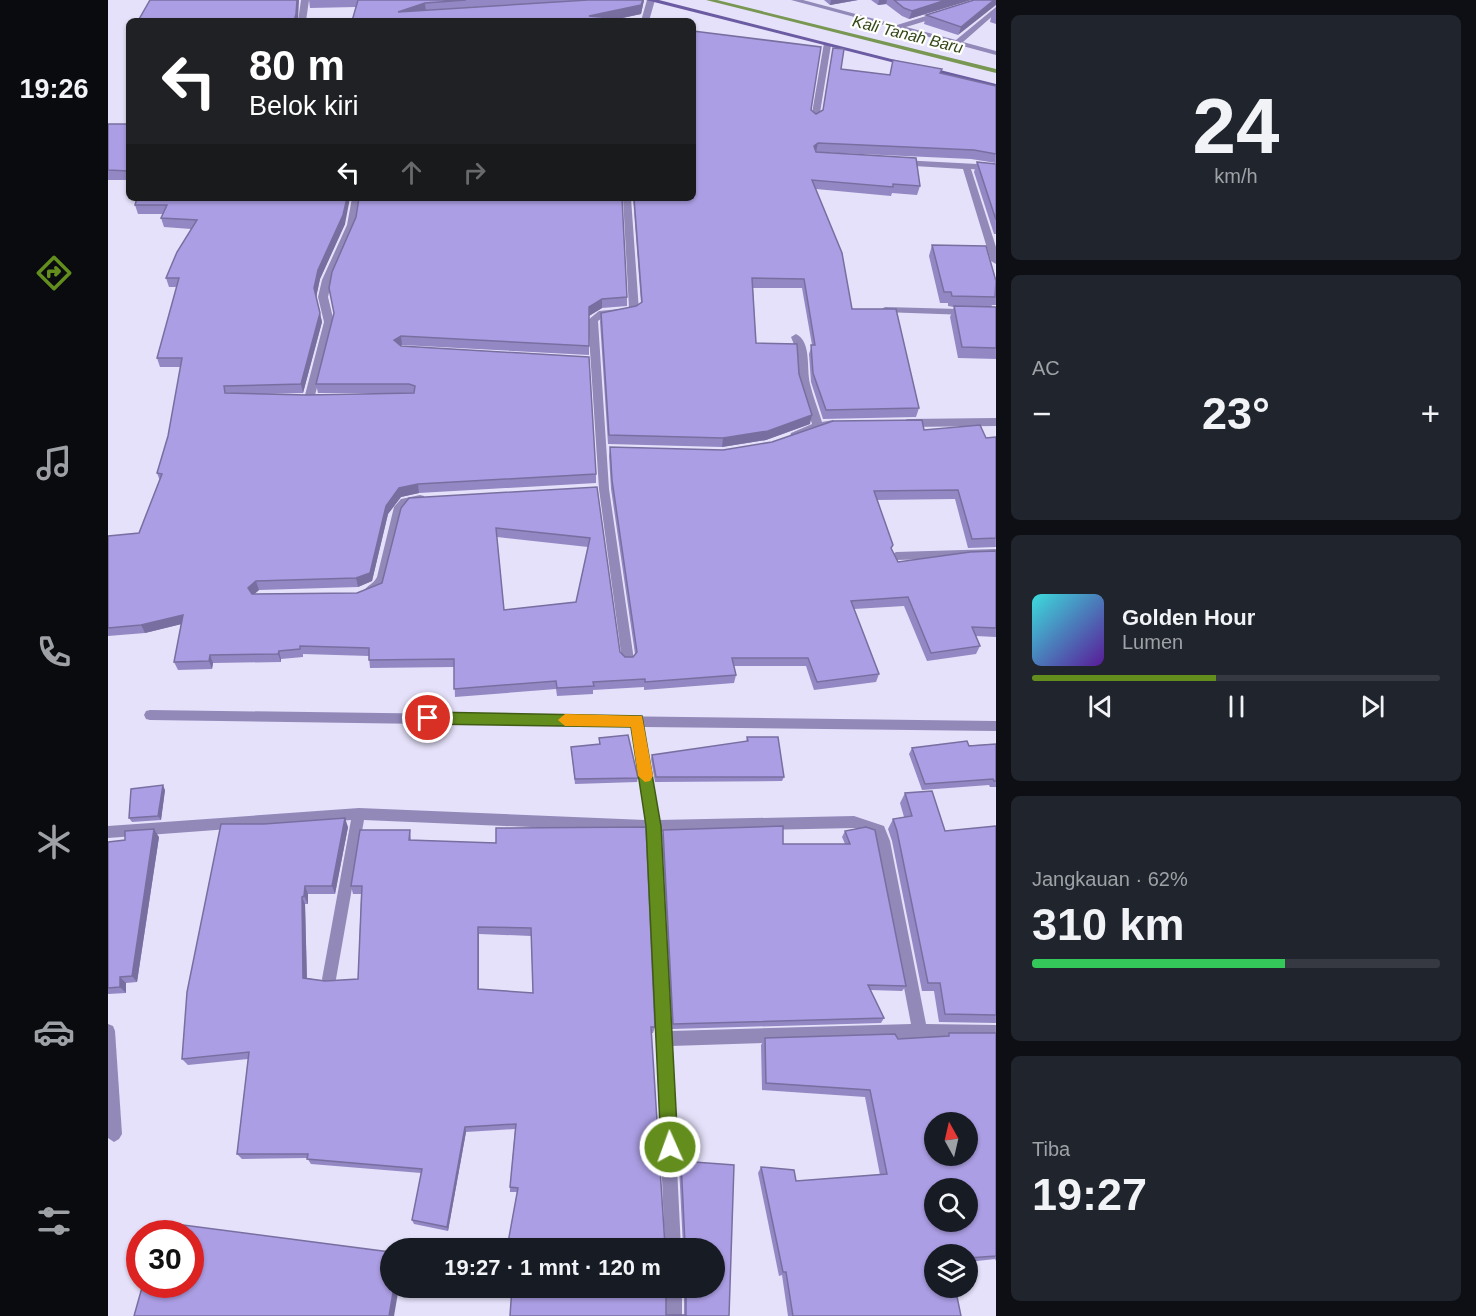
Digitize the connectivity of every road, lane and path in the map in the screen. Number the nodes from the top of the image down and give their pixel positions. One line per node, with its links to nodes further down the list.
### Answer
1 (305, 0): 6 (street)
2 (651, 0): 7 (street); 10 (main road)
3 (795, 0): 8 (street)
4 (996, 9): 9 (street)
5 (953, 10): 8 (street)
6 (302, 18)
7 (646, 18)
8 (897, 27): 9 (street)
9 (957, 43): 11 (street)
10 (827, 45): 12 (main road); 13 (street)
11 (996, 53)
12 (996, 86)
13 (815, 119)
14 (886, 162): 15 (street)
15 (966, 166): 16 (street); 19 (street)
16 (996, 168)
17 (355, 201): 25 (street)
18 (627, 201): 24 (street)
19 (996, 261)
20 (885, 310): 21 (street)
21 (996, 314)
22 (796, 337): 29 (street)
23 (585, 360): 24 (street)
24 (597, 361): 35 (street)
25 (309, 399)
26 (996, 422): 28 (street)
27 (844, 423): 29 (street)
28 (891, 423)
29 (818, 426): 30 (street)
30 (784, 441)
31 (430, 498): 34 (street)
32 (996, 553): 33 (street)
33 (896, 556)
34 (359, 594)
35 (628, 660)
36 (150, 715): 37 (street)
37 (637, 721): 38 (street); 40 (street)
38 (996, 726)
39 (359, 814): 40 (street); 41 (street); 42 (street)
40 (653, 826): 44 (street); 46 (street)
41 (108, 832)
42 (329, 979)
43 (108, 1031): 47 (street)
44 (920, 1031): 45 (street); 46 (street)
45 (996, 1032)
46 (665, 1039): 48 (street)
47 (114, 1134)
48 (673, 1238)
49 (674, 1298): 50 (street)
50 (674, 1316)

